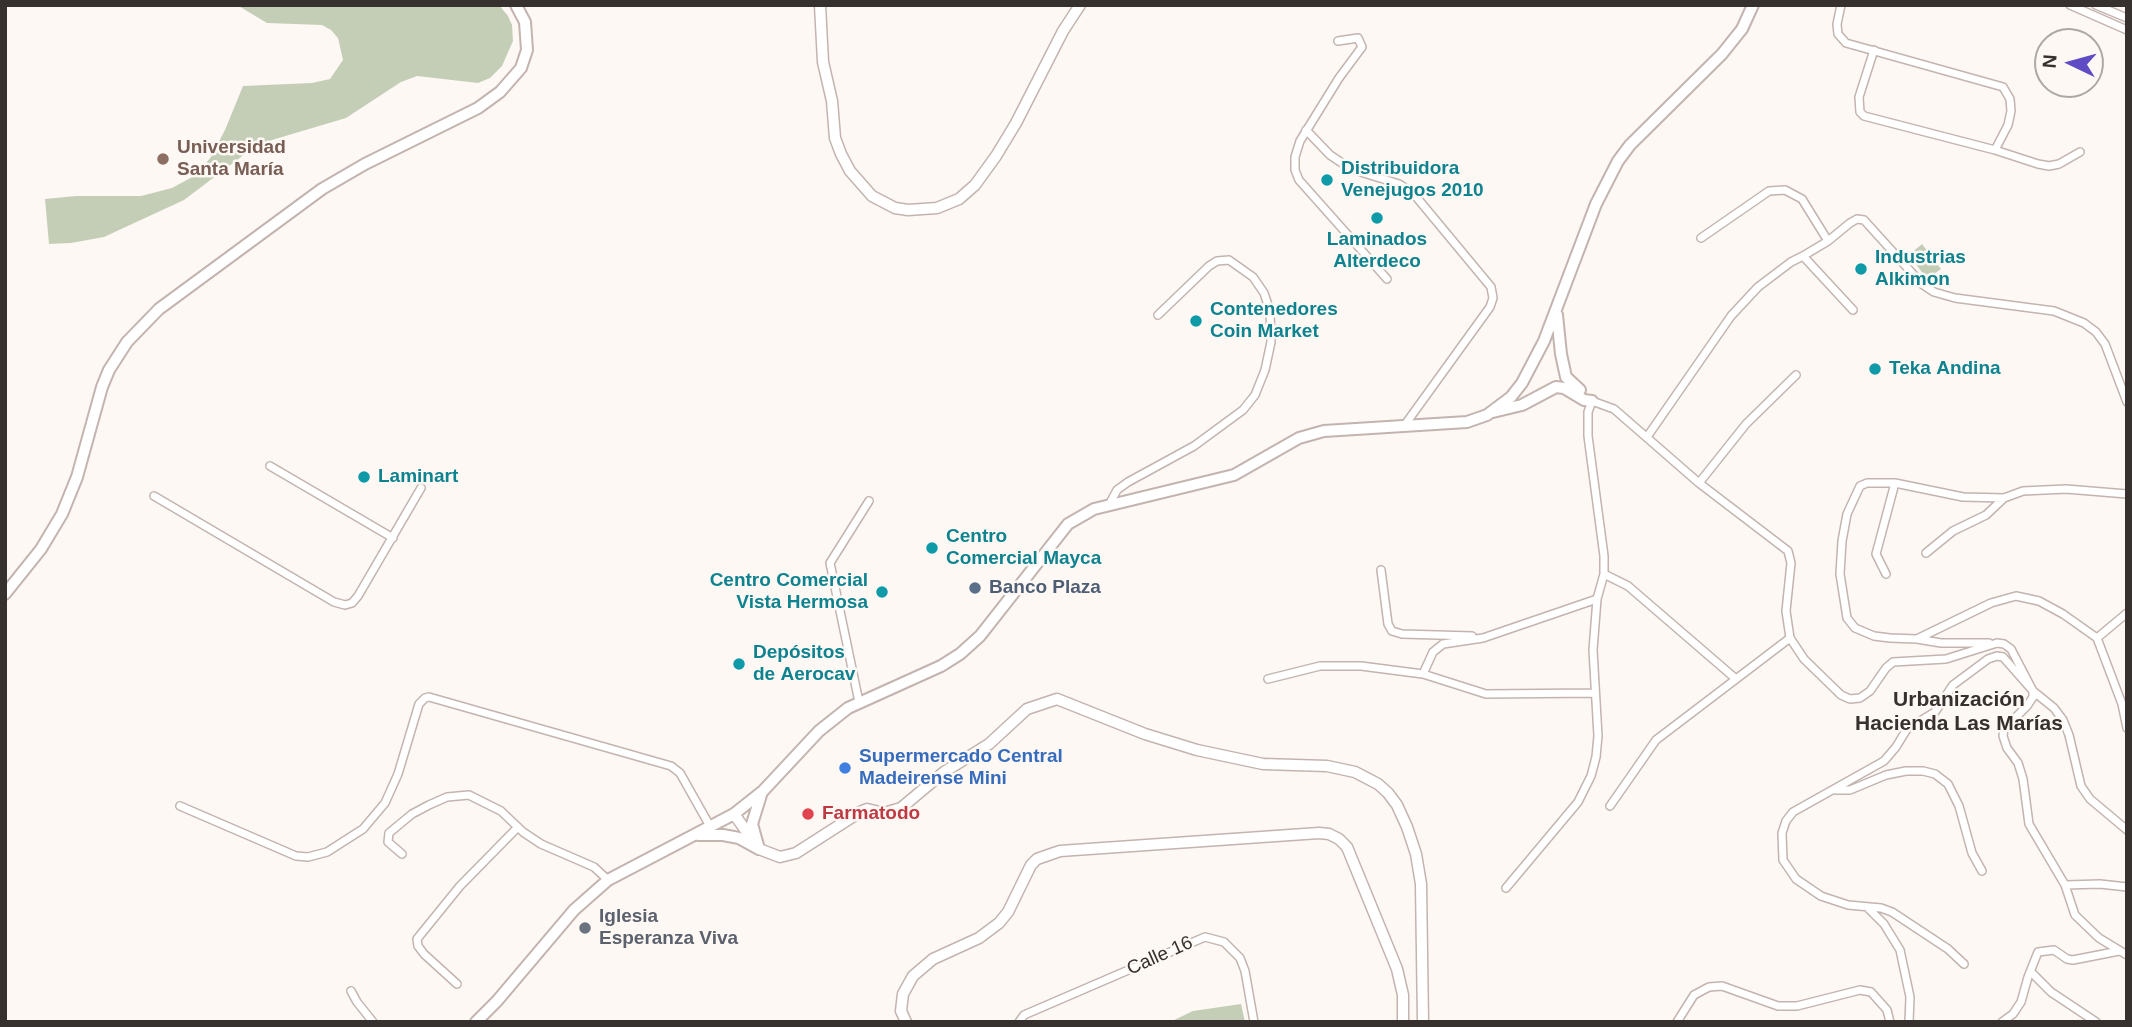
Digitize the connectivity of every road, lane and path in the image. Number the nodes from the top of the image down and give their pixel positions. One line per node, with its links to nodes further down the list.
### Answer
1 (820, 5): 2 (street)
2 (1080, 5)
3 (1753, 5): 20 (main road)
4 (1841, 5): 11 (street)
5 (2070, 5): 9 (street)
6 (2096, 5): 8 (street)
7 (521, 8): 42 (main road)
8 (2127, 19)
9 (2127, 30)
10 (1338, 41): 12 (street)
11 (1874, 50): 13 (street); 13 (street)
12 (1306, 130): 18 (street); 26 (street)
13 (1994, 149): 14 (street)
14 (2080, 152)
15 (1702, 237): 16 (street)
16 (1828, 241): 17 (street); 24 (street)
17 (1804, 256): 19 (street); 27 (street)
18 (1387, 279)
19 (1853, 310)
20 (1556, 311): 23 (main road); 25 (main road)
21 (1158, 315): 36 (street)
22 (1796, 376): 29 (street)
23 (1592, 401): 25 (main road); 27 (street); 40 (street)
24 (2127, 402)
25 (1490, 412): 26 (main road)
26 (1403, 426): 36 (main road)
27 (1647, 437): 29 (street)
28 (270, 466): 37 (street)
29 (1699, 483): 46 (street)
30 (1895, 483): 34 (street); 41 (street); 48 (street)
31 (421, 488): 37 (street)
32 (2127, 494): 34 (street)
33 (155, 496): 37 (street)
34 (2004, 498): 38 (street)
35 (869, 501): 55 (street)
36 (1109, 506): 55 (main road)
37 (393, 538)
38 (1926, 553)
39 (1381, 570): 45 (street)
40 (1604, 573): 43 (street); 52 (street)
41 (1886, 574)
42 (5, 594)
43 (1597, 599): 45 (street); 54 (street)
44 (2127, 613): 47 (street)
45 (1487, 636): 50 (street)
46 (1790, 638): 49 (street); 52 (street)
47 (2097, 638): 48 (street); 56 (street)
48 (1917, 639): 49 (street)
49 (1997, 643): 53 (street)
50 (1423, 674): 51 (street); 54 (street)
51 (1268, 679)
52 (1736, 679): 60 (street)
53 (2033, 691): 57 (street); 64 (street); 70 (street)
54 (1595, 693): 72 (street)
55 (859, 702): 58 (main road)
56 (2127, 728)
57 (1835, 790): 68 (street); 73 (street)
58 (763, 791): 61 (main road); 66 (main road)
59 (180, 806): 63 (street)
60 (1610, 806)
61 (734, 814): 63 (main road); 66 (street)
62 (518, 827): 67 (street); 69 (street); 77 (street)
63 (711, 828): 65 (main road)
64 (2127, 830)
65 (696, 835): 66 (main road); 69 (main road)
66 (759, 849): 85 (street)
67 (402, 854)
68 (1982, 871)
69 (608, 880): 80 (main road)
70 (2065, 885): 71 (street); 74 (street)
71 (2127, 887)
72 (1506, 888)
73 (1867, 907): 75 (street); 88 (street)
74 (2123, 953): 76 (street)
75 (1964, 964)
76 (2031, 972): 89 (street); 90 (street)
77 (457, 984)
78 (351, 990): 79 (street)
79 (373, 1022)
80 (476, 1022)
81 (906, 1022): 84 (street)
82 (1019, 1022): 83 (street, Calle 16)
83 (1254, 1022)
84 (1403, 1022)
85 (1423, 1022)
86 (1677, 1022): 87 (street)
87 (1890, 1022)
88 (1909, 1022)
89 (2002, 1022)
90 (2096, 1022)

